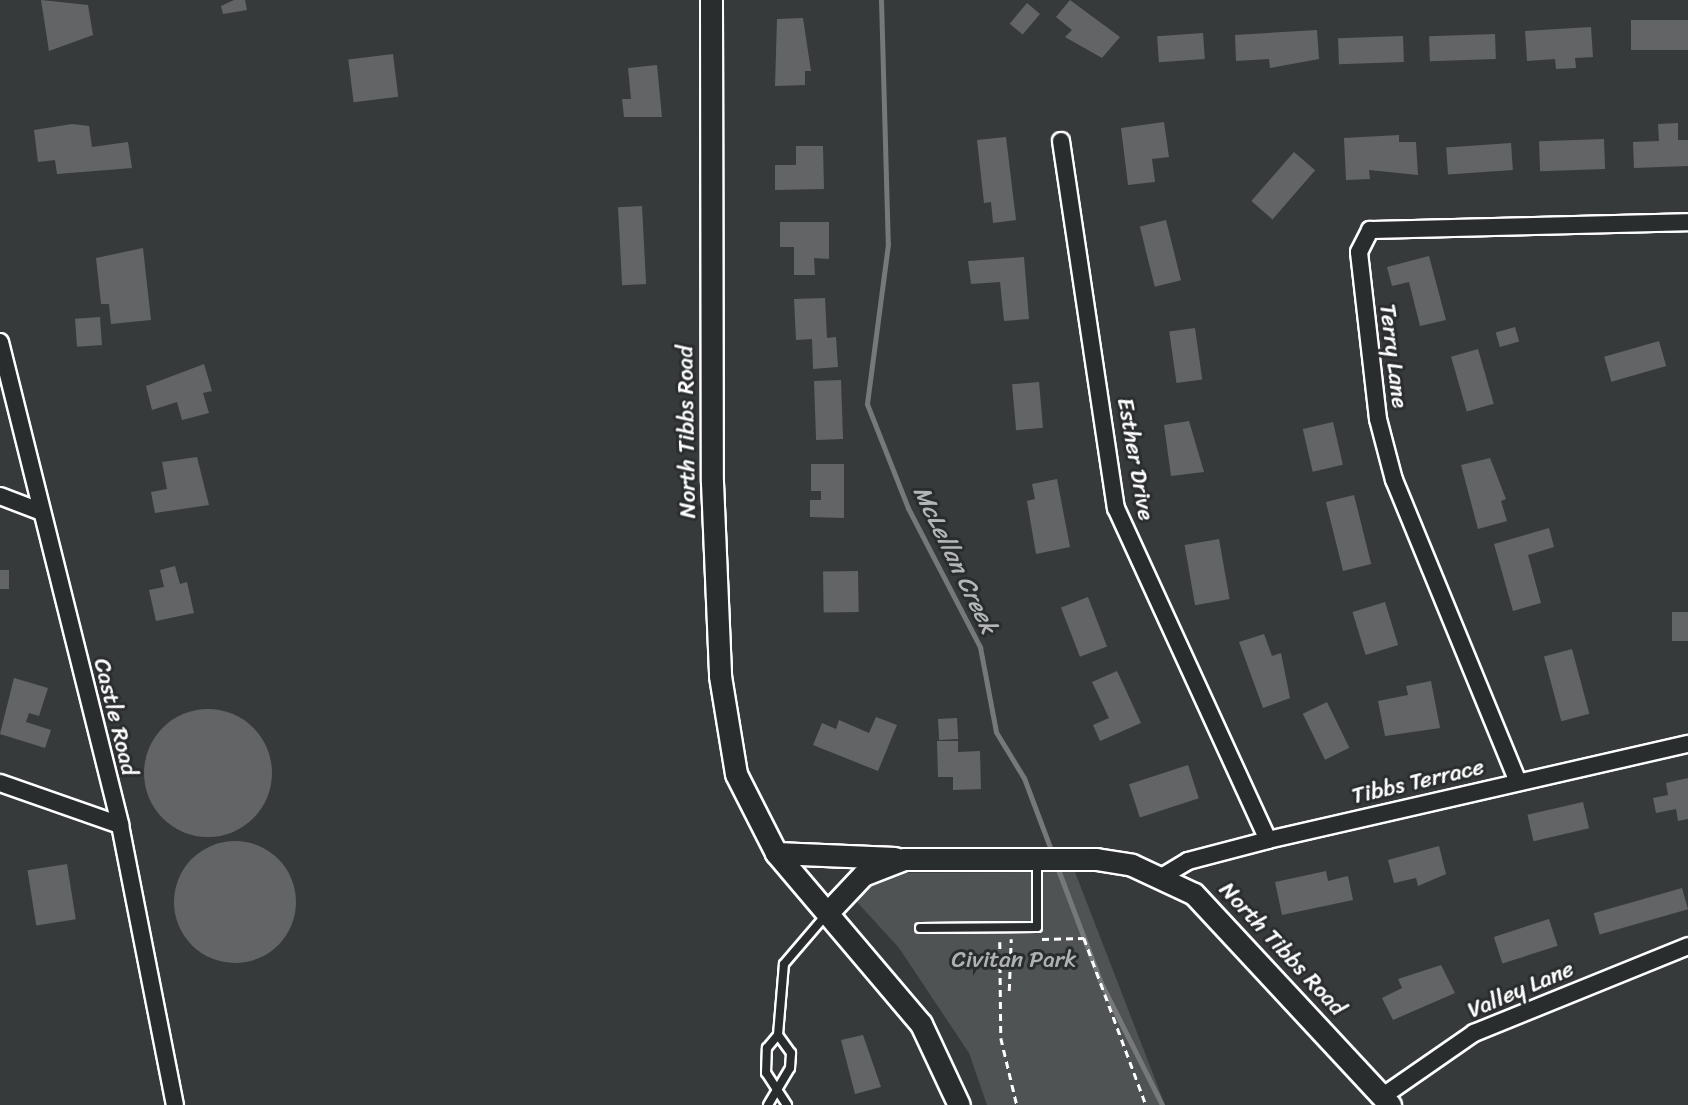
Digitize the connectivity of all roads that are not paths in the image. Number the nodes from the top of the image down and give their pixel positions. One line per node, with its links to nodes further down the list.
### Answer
1 (711, 0): 12 (street, North Tibbs Road)
2 (1061, 141): 11 (street, Esther Drive)
3 (1688, 222): 8 (street, Terry Lane)
4 (0, 342): 6 (street, Castle Road)
5 (0, 496): 6 (street)
6 (39, 511): 10 (street, Castle Road)
7 (1688, 744): 8 (street, Tibbs Terrace)
8 (1518, 782): 11 (street, Tibbs Terrace)
9 (0, 783): 10 (street)
10 (120, 825): 22 (street, Castle Road)
11 (1268, 840): 15 (street, Tibbs Terrace)
12 (776, 853): 13 (street, North Tibbs Road); 16 (street, North Tibbs Road)
13 (904, 859): 14 (street, North Tibbs Road); 16 (street, North Tibbs Road)
14 (1040, 859): 15 (street, North Tibbs Road); 17 (lane)
15 (1163, 876): 21 (street, North Tibbs Road)
16 (830, 910): 19 (lane); 25 (street)
17 (920, 928)
18 (1688, 946): 21 (street, Valley Lane)
19 (778, 1035): 20 (lane); 20 (lane)
20 (778, 1088): 23 (lane); 24 (lane)
21 (1387, 1100)
22 (175, 1105)
23 (768, 1105)
24 (787, 1105)
25 (959, 1105)

